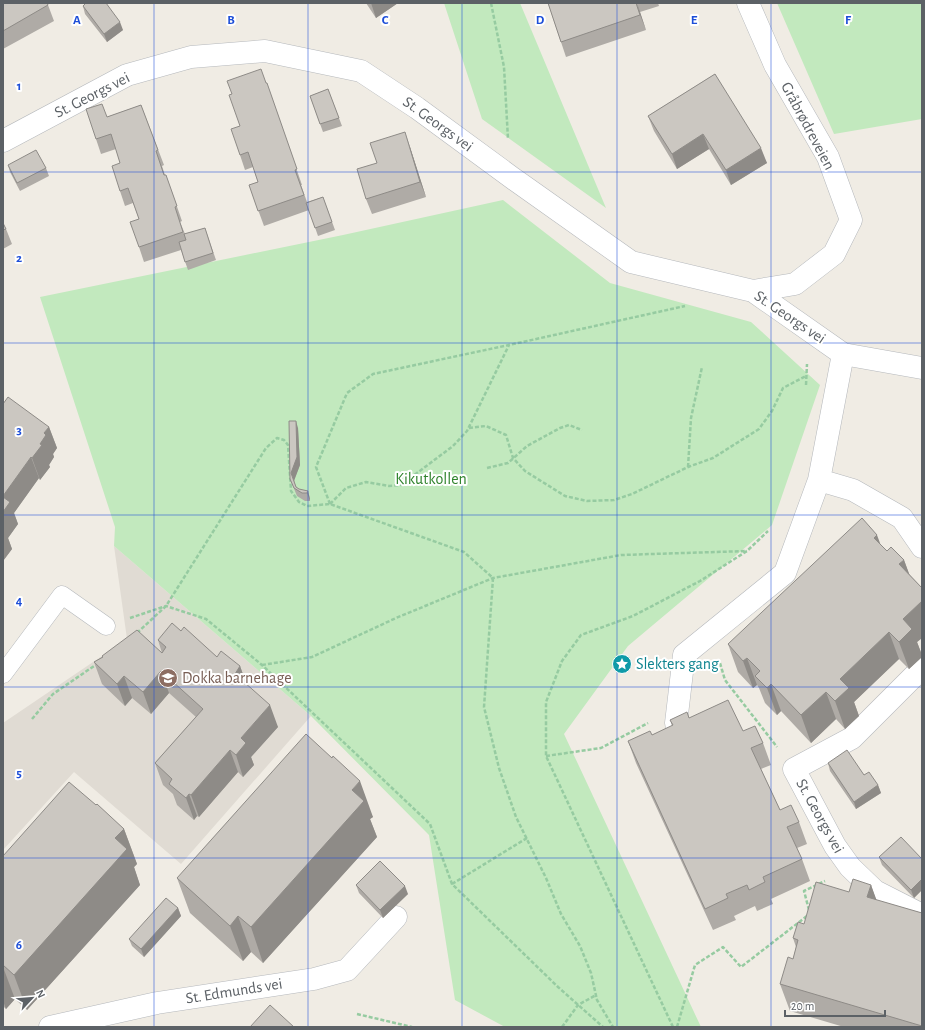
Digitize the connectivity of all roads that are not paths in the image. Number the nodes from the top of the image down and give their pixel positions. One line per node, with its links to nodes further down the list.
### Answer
1 (748, 3): 3 (street, Gråbrødreveien)
2 (3, 141): 3 (street, St. Georgs vei)
3 (753, 290): 4 (street, St. Georgs vei)
4 (843, 354): 5 (street, St. Georgs vei); 6 (street, St. Georgs vei)
5 (922, 368)
6 (819, 480): 7 (street); 11 (street, St. Georgs vei)
7 (922, 547)
8 (106, 626): 10 (lane)
9 (922, 668): 12 (street, St. Georgs vei)
10 (3, 674)
11 (677, 715)
12 (922, 915)
13 (396, 917): 14 (street, St. Edmunds vei)
14 (50, 1027)

